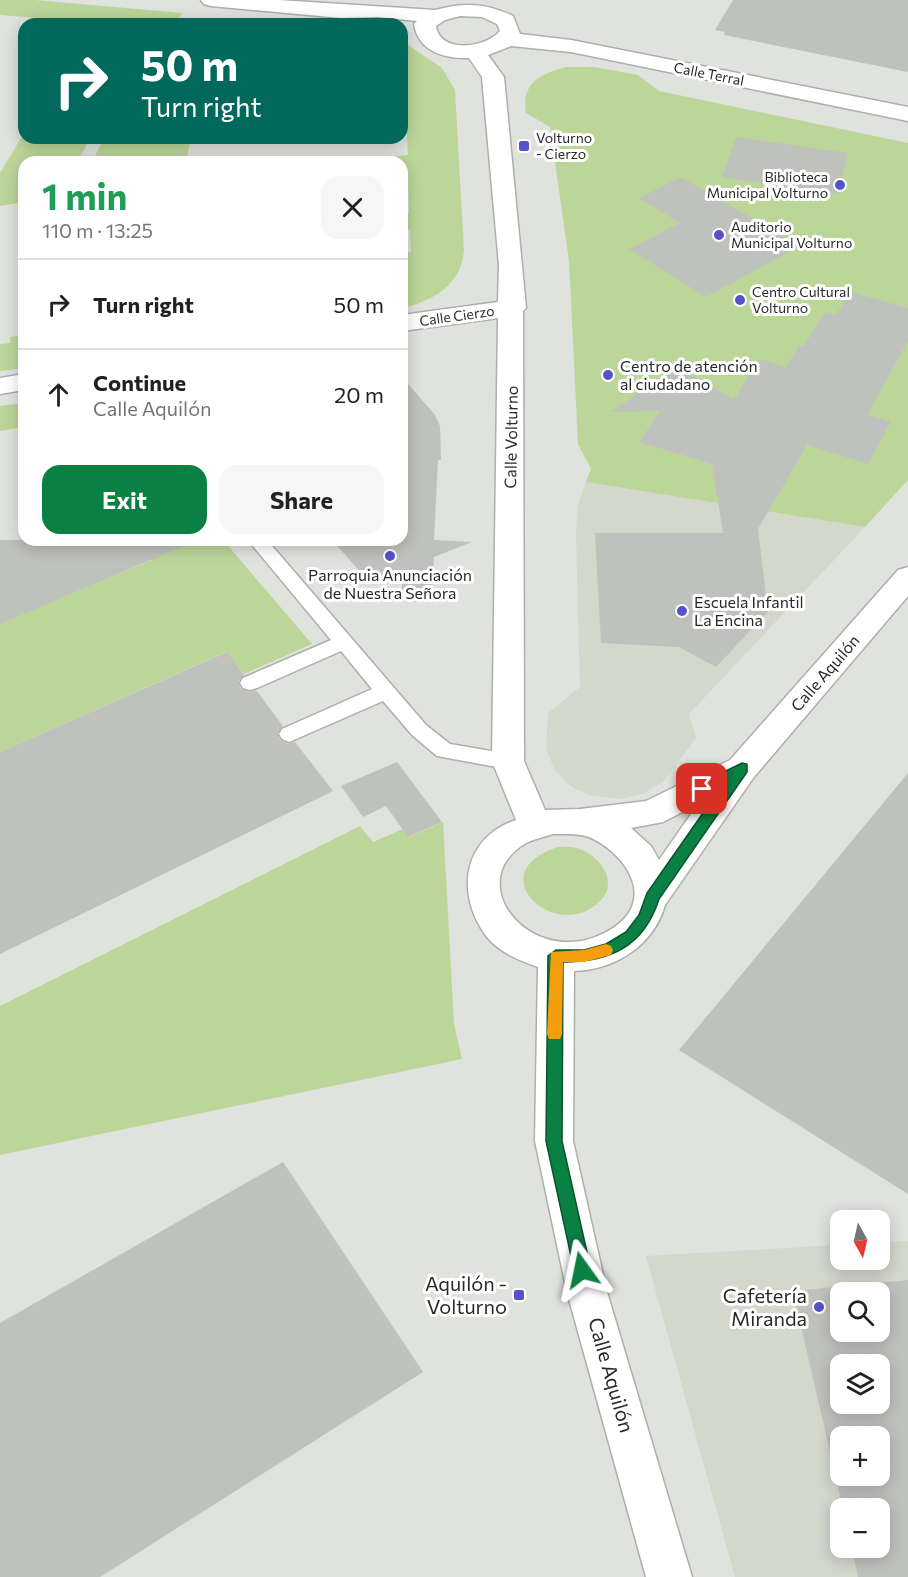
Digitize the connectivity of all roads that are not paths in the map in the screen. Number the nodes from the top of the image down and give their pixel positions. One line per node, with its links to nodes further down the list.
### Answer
1 (211, 0): 3 (street)
2 (443, 9): 3 (street); 6 (street); 7 (street)
3 (341, 12): 4 (street)
4 (362, 18)
5 (408, 30): 6 (street)
6 (426, 35): 8 (street)
7 (508, 39): 8 (street); 9 (street, Calle Terral)
8 (475, 51): 10 (street, Calle Volturno)
9 (908, 114)
10 (513, 308): 11 (street, Calle Cierzo); 20 (street, Calle Volturno)
11 (408, 322)
12 (18, 383): 13 (street)
13 (0, 386)
14 (262, 546): 16 (lane)
15 (908, 577): 21 (street, Calle Aquilón)
16 (344, 642): 17 (lane); 18 (lane)
17 (250, 683)
18 (386, 691): 19 (lane); 20 (lane)
19 (289, 734)
20 (508, 761): 23 (street, Calle Volturno)
21 (742, 768): 22 (street, Calle Aquilón); 24 (street, Calle Aquilón)
22 (570, 821): 23 (street); 24 (street)
23 (534, 824): 25 (street)
24 (652, 897): 25 (street)
25 (556, 956): 26 (street, Calle Aquilón)
26 (669, 1577)

